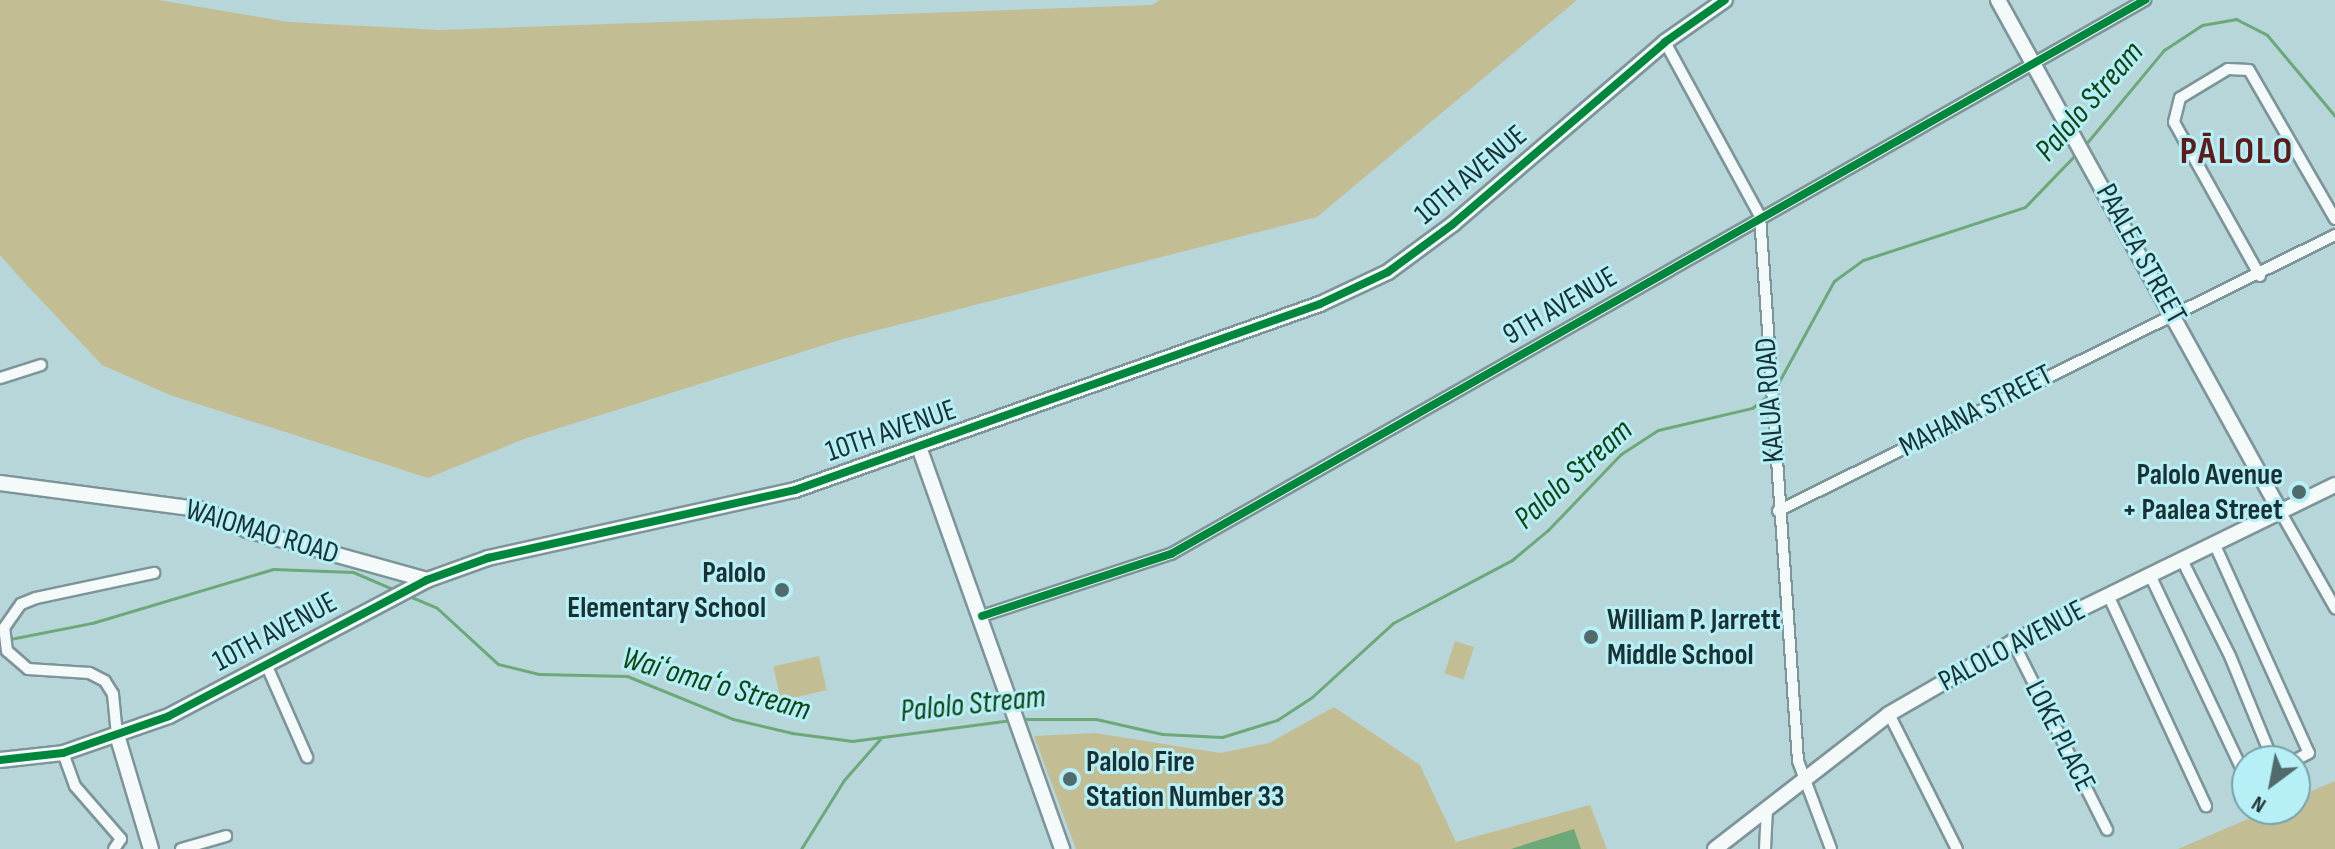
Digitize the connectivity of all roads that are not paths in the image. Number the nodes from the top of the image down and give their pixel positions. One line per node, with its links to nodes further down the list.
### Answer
1 (1725, 0): 4 (street, 10TH AVENUE)
2 (1998, 0): 5 (street, PAALEA STREET)
3 (2145, 0): 5 (street, 9TH AVENUE)
4 (1665, 42): 6 (street, KALUA ROAD); 13 (street, 10TH AVENUE)
5 (2033, 63): 6 (street, 9TH AVENUE); 10 (street, PAALEA STREET)
6 (1760, 216): 16 (street, KALUA ROAD); 27 (street, 9TH AVENUE)
7 (2335, 219): 9 (street)
8 (2335, 235): 9 (street, MAHANA STREET)
9 (2260, 276): 10 (street, MAHANA STREET)
10 (2175, 314): 16 (street, MAHANA STREET); 17 (street, PAALEA STREET)
11 (41, 365): 12 (street)
12 (0, 378)
13 (919, 447): 23 (street, 10TH AVENUE); 27 (street)
14 (0, 483): 20 (street, WAIOMAO ROAD)
15 (2335, 485): 17 (street, PALOLO AVENUE)
16 (1778, 511): 38 (street, KALUA ROAD)
17 (2280, 511): 18 (street, PALOLO AVENUE); 26 (street)
18 (2214, 543): 19 (street, PALOLO AVENUE); 33 (street)
19 (2182, 560): 22 (street, PALOLO AVENUE); 32 (street)
20 (388, 569): 23 (street, WAIOMAO ROAD); 25 (street)
21 (154, 573): 31 (street)
22 (2150, 575): 24 (street, PALOLO AVENUE); 34 (street)
23 (427, 580): 25 (street, 10TH AVENUE)
24 (2108, 595): 28 (street, PALOLO AVENUE); 39 (street)
25 (391, 598): 29 (street, 10TH AVENUE)
26 (2335, 608)
27 (982, 616): 46 (street)
28 (2013, 642): 30 (street, PALOLO AVENUE); 41 (street, LOKE PLACE)
29 (266, 664): 31 (street, 10TH AVENUE); 36 (street)
30 (1889, 714): 38 (street, PALOLO AVENUE); 50 (street)
31 (117, 735): 35 (street, 10TH AVENUE); 44 (street)
32 (2266, 745)
33 (2305, 745)
34 (2231, 746)
35 (63, 753): 37 (street, 10TH AVENUE); 43 (street)
36 (307, 757)
37 (0, 760)
38 (1804, 781): 40 (street, PALOLO AVENUE); 49 (street, KALUA ROAD)
39 (2206, 806)
40 (1767, 808): 47 (street, PALOLO AVENUE); 48 (street)
41 (2107, 830)
42 (226, 836): 45 (street)
43 (114, 849)
44 (151, 849)
45 (181, 849)
46 (1062, 849)
47 (1715, 849)
48 (1765, 849)
49 (1831, 849)
50 (1957, 849)

